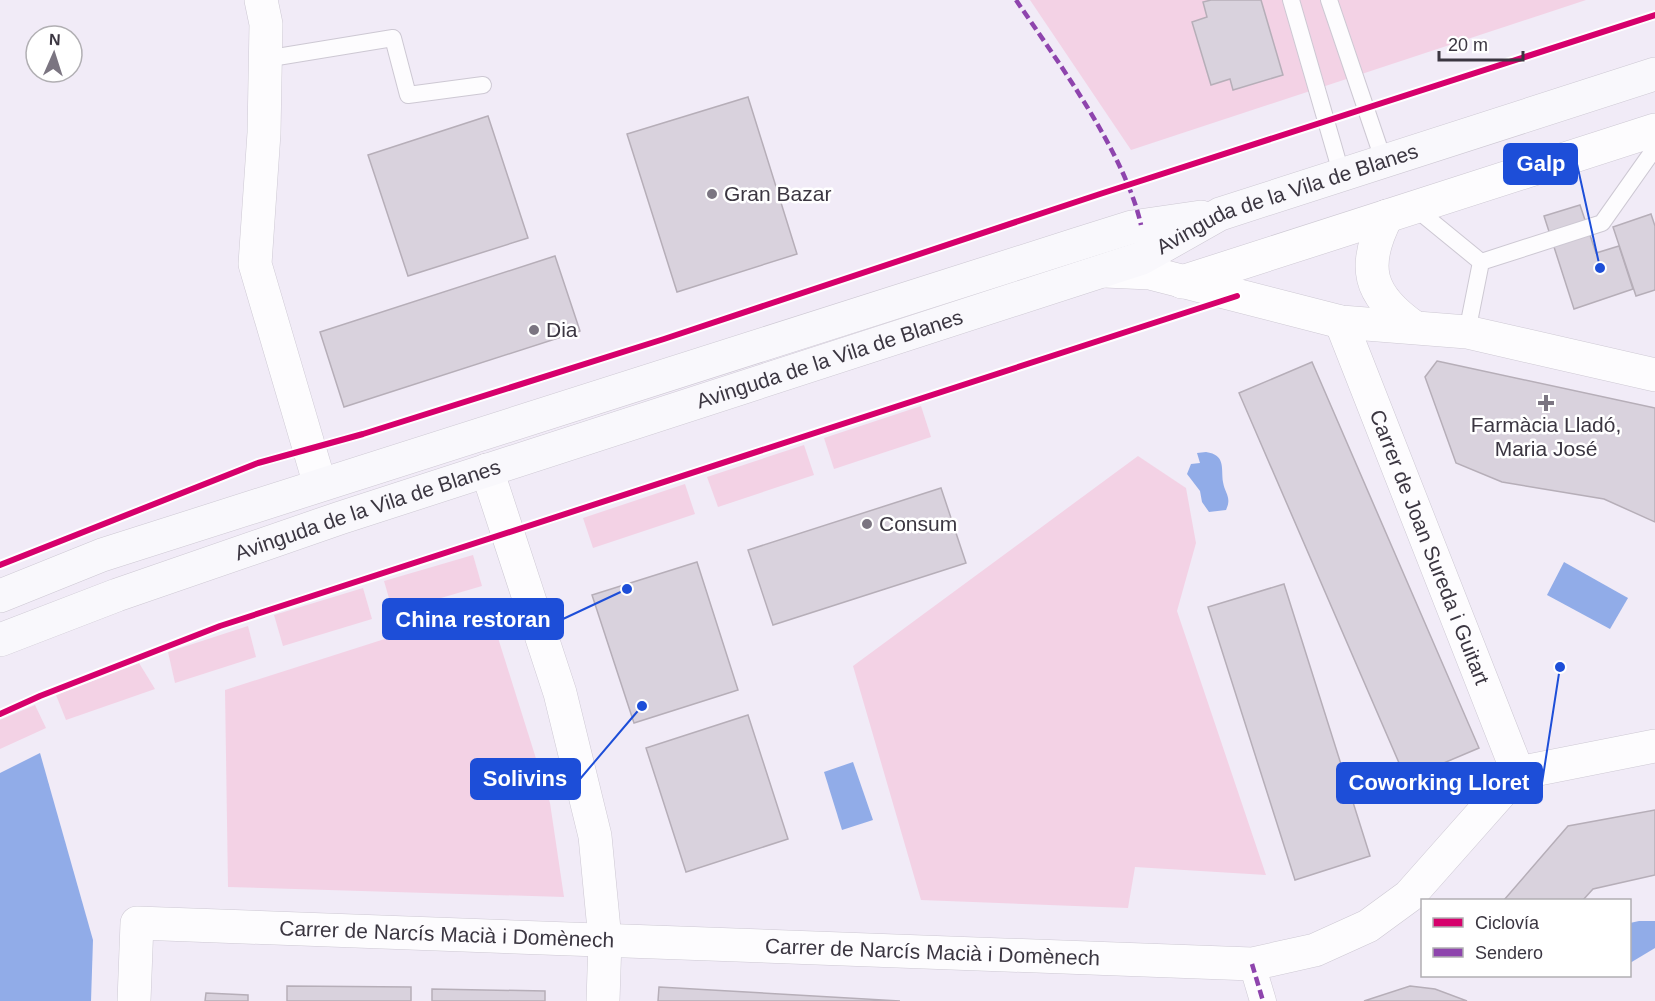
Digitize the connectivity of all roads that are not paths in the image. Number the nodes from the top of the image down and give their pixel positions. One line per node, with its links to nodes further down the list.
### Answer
1 (261, 0): 4 (street)
2 (1291, 0): 10 (lane)
3 (1329, 0): 9 (lane)
4 (265, 59): 6 (lane); 21 (street)
5 (1655, 74): 9 (main road, Avinguda de la Vila de Blanes)
6 (483, 85)
7 (1655, 130): 11 (street, Avinguda de la Vila de Blanes)
8 (1655, 148): 13 (lane)
9 (1384, 162): 10 (main road, Avinguda de la Vila de Blanes)
10 (1342, 176): 12 (main road, Avinguda de la Vila de Blanes)
11 (1401, 212): 13 (lane); 15 (street, Avinguda de la Vila de Blanes); 17 (street)
12 (1220, 214): 14 (main road, Avinguda de la Vila de Blanes); 21 (main road)
13 (1481, 262): 18 (lane)
14 (1103, 271): 15 (street); 20 (main road, Avinguda de la Vila de Blanes)
15 (1182, 282): 16 (street)
16 (1341, 322): 17 (street); 25 (street, Carrer de Joan Sureda i Guitart)
17 (1414, 327): 18 (street)
18 (1467, 332): 19 (street)
19 (1655, 375)
20 (488, 470): 23 (main road, Avinguda de la Vila de Blanes); 26 (street)
21 (320, 485): 22 (main road)
22 (0, 596)
23 (0, 640)
24 (1655, 746): 25 (street)
25 (1518, 773): 27 (street, Carrer de Narcís Macià i Domènech)
26 (605, 940): 27 (street, Carrer de Narcís Macià i Domènech); 28 (street, Carrer de Narcís Macià i Domènech); 29 (street)
27 (1252, 964): 30 (street)
28 (134, 1001)
29 (603, 1001)
30 (1263, 1001)

